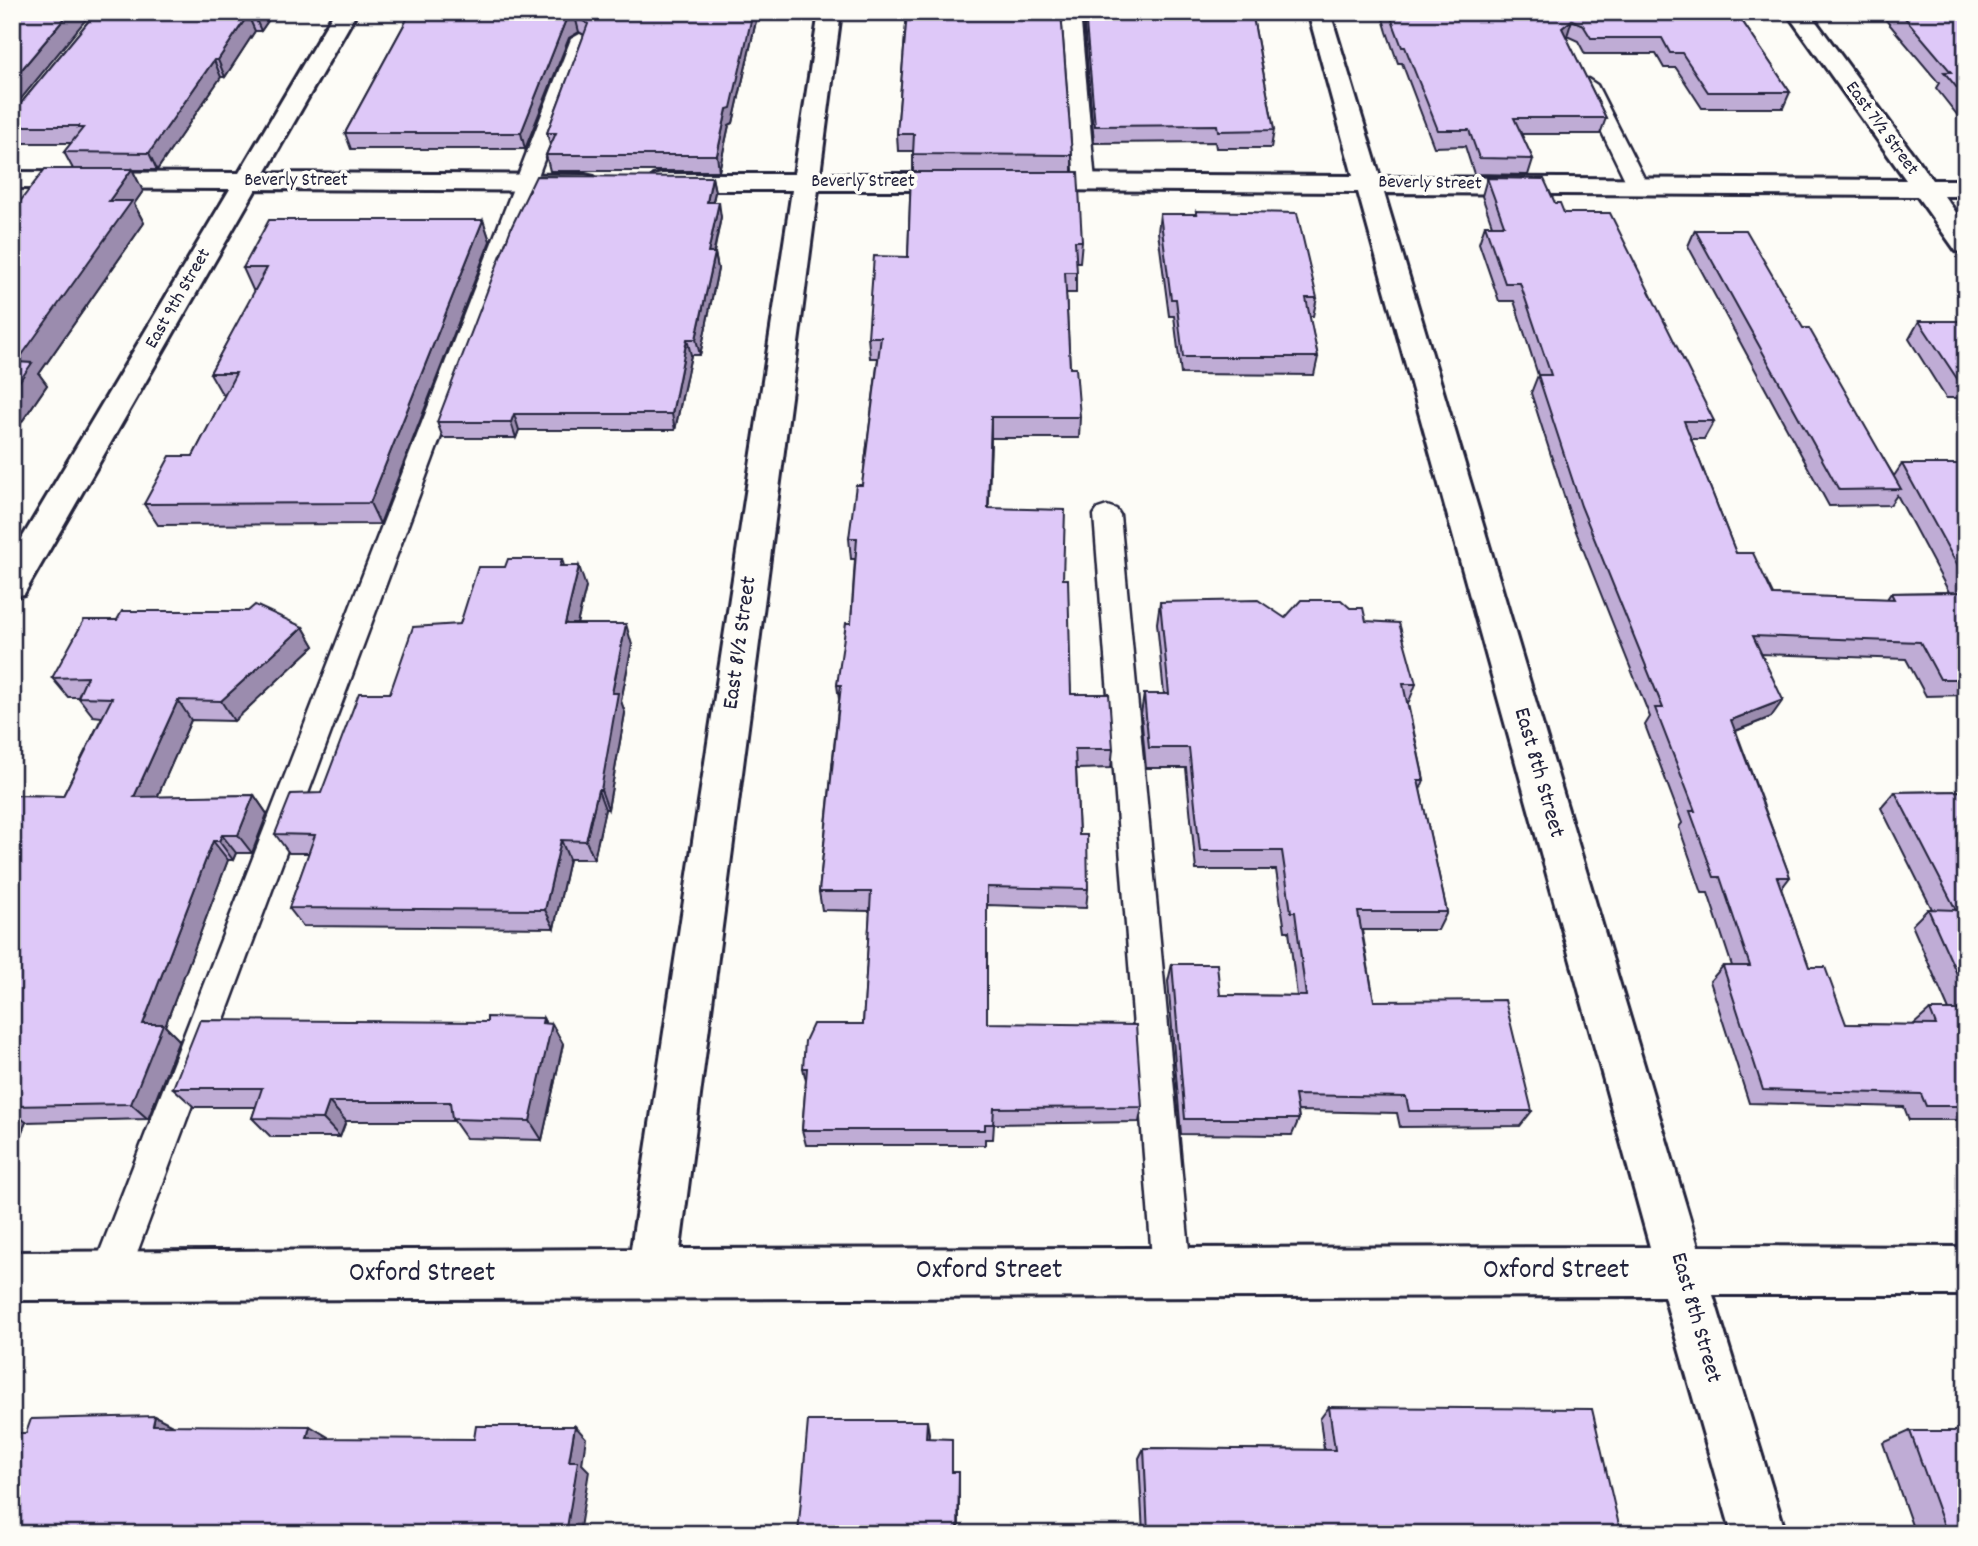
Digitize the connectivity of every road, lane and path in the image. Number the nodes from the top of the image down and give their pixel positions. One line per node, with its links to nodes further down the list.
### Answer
1 (346, 12): 9 (street, East 9th Street)
2 (830, 12): 10 (street, East 8½ Street)
3 (1071, 12): 11 (lane)
4 (1319, 12): 15 (street, East 8th Street)
5 (1797, 12): 17 (street, East 7½ Street)
6 (580, 39): 12 (lane)
7 (1580, 67): 16 (lane)
8 (12, 180): 9 (street, Beverly Street)
9 (248, 181): 12 (street, Beverly Street); 21 (street, East 9th Street)
10 (806, 182): 11 (street, Beverly Street); 14 (street, Beverly Street); 25 (street, East 8½ Street)
11 (1085, 182): 15 (street, Beverly Street)
12 (525, 183): 13 (street, Beverly Street); 27 (lane)
13 (605, 183)
14 (632, 183)
15 (1370, 183): 16 (street, Beverly Street); 22 (street, East 8th Street)
16 (1639, 188): 17 (street, Beverly Street)
17 (1924, 188): 18 (street, Beverly Street); 19 (street, East 7½ Street)
18 (1966, 188)
19 (1966, 245)
20 (1107, 515): 24 (lane)
21 (12, 585)
22 (1681, 1270): 23 (street, Oxford Street); 24 (street, Oxford Street); 28 (street, East 8th Street)
23 (1966, 1270)
24 (1172, 1271): 25 (street, Oxford Street)
25 (652, 1274): 27 (street, Oxford Street)
26 (12, 1276): 27 (street, Oxford Street)
27 (109, 1277)
28 (1759, 1534)

